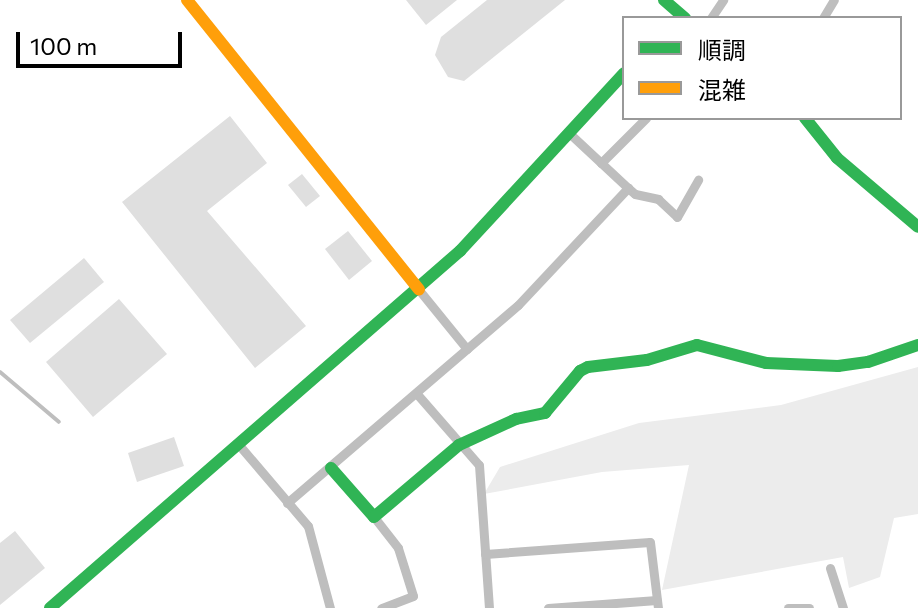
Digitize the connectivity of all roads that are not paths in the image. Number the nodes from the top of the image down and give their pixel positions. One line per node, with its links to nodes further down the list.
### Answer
1 (187, 0): 10 (street)
2 (622, 75): 5 (street)
3 (644, 120): 6 (street)
4 (807, 120): 9 (street)
5 (569, 133): 6 (street); 10 (street)
6 (601, 163): 8 (street)
7 (698, 180): 8 (street)
8 (628, 188): 12 (street)
9 (918, 227)
10 (419, 290): 12 (street); 16 (street)
11 (918, 345): 17 (street)
12 (467, 349): 14 (street)
13 (0, 372): 15 (lane)
14 (417, 394): 17 (street); 18 (street)
15 (59, 422)
16 (239, 445): 19 (street); 24 (street)
17 (459, 445): 20 (street); 21 (street)
18 (331, 468): 19 (street); 20 (street)
19 (287, 503): 25 (street)
20 (374, 517): 26 (street)
21 (485, 554): 23 (street); 27 (street)
22 (830, 568): 31 (street)
23 (657, 604): 28 (street)
24 (50, 608)
25 (330, 608)
26 (381, 608)
27 (489, 608)
28 (548, 608)
29 (788, 608): 30 (street)
30 (809, 608)
31 (843, 608)

